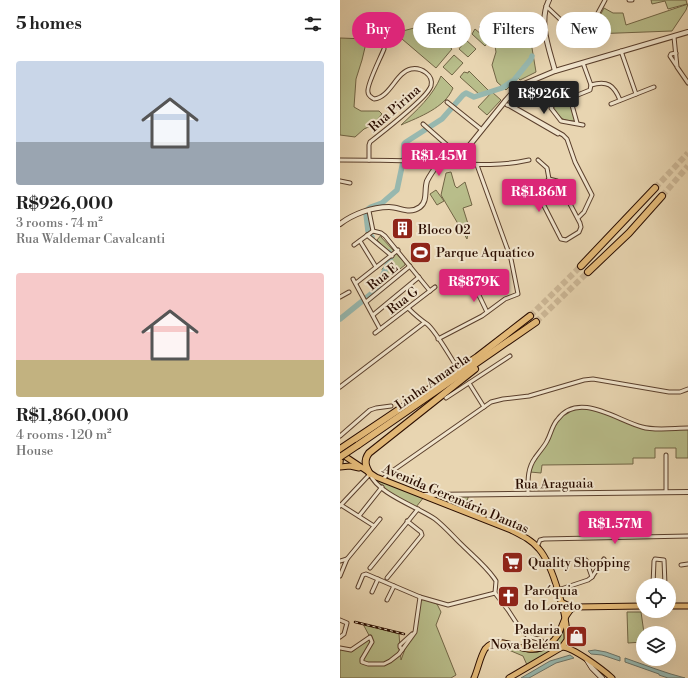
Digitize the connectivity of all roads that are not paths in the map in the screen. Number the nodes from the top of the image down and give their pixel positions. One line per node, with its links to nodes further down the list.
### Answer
1 (549, 0): 3 (street)
2 (605, 0): 4 (street)
3 (546, 6): 5 (street); 13 (street)
4 (599, 12)
5 (556, 16)
6 (688, 32): 7 (street)
7 (674, 37): 9 (street); 10 (street)
8 (384, 49): 29 (street, Rua Pirina)
9 (621, 52): 11 (street); 17 (street)
10 (676, 53): 12 (street); 12 (street)
11 (583, 63): 13 (street); 15 (street)
12 (677, 67): 14 (street)
13 (555, 71): 21 (street)
14 (688, 83)
15 (591, 85): 18 (street); 19 (street)
16 (654, 86): 17 (street)
17 (636, 94): 19 (street)
18 (570, 98): 23 (street); 23 (street)
19 (620, 100): 22 (street)
20 (447, 102): 26 (street)
21 (506, 104): 26 (street); 40 (street)
22 (611, 104)
23 (577, 123): 25 (street)
24 (423, 124): 27 (street)
25 (583, 125)
26 (482, 130): 27 (street)
27 (456, 152): 32 (street)
28 (340, 160): 29 (street)
29 (369, 160): 32 (street)
30 (529, 160): 33 (street)
31 (538, 160): 34 (street)
32 (439, 163): 33 (street); 39 (street)
33 (477, 166): 61 (street)
34 (549, 179): 40 (street); 40 (street)
35 (340, 181): 36 (street)
36 (350, 183)
37 (655, 188): 48 (highway)
38 (662, 196): 50 (highway)
39 (369, 211): 41 (street); 42 (street)
40 (578, 218)
41 (340, 224)
42 (370, 233): 43 (street); 45 (street); 46 (street)
43 (360, 241): 44 (street); 49 (street)
44 (354, 245)
45 (398, 250): 46 (street); 47 (street)
46 (392, 256): 49 (street)
47 (410, 266): 51 (street); 59 (street, Rua E)
48 (581, 266)
49 (376, 267): 53 (street)
50 (588, 272)
51 (419, 277): 56 (street); 62 (street)
52 (353, 279): 53 (street, Rua G)
53 (356, 283): 59 (street, Rua G)
54 (435, 287): 56 (street, Rua G)
55 (475, 287): 61 (street)
56 (430, 291): 60 (street, Rua G)
57 (349, 292): 58 (street)
58 (340, 298)
59 (366, 302): 62 (street, Rua G)
60 (408, 308): 65 (street); 66 (street, Rua G)
61 (487, 312): 68 (street)
62 (373, 315): 66 (street, Rua G)
63 (530, 316): 80 (highway, Linha Amarela)
64 (536, 322): 69 (highway, Linha Amarela)
65 (424, 323): 68 (street); 73 (street)
66 (380, 329): 67 (street, Rua G)
67 (375, 333)
68 (438, 338): 71 (street)
69 (494, 352): 80 (highway, Linha Amarela, bridge); 85 (highway)
70 (510, 356): 72 (street)
71 (455, 364)
72 (469, 383): 75 (street); 77 (street)
73 (340, 387)
74 (688, 389): 77 (street)
75 (446, 398)
76 (391, 406): 79 (street)
77 (484, 407): 86 (street)
78 (688, 428): 90 (street)
79 (340, 436)
80 (340, 453): 82 (main road); 84 (main road, Avenida Geremário Dantas)
81 (666, 455): 88 (street)
82 (340, 463)
83 (340, 468): 84 (main road, Avenida Geremário Dantas)
84 (363, 469): 85 (main road, Avenida Geremário Dantas)
85 (370, 474): 86 (main road, Avenida Geremário Dantas); 87 (street); 92 (street)
86 (383, 479): 91 (main road, Avenida Geremário Dantas)
87 (382, 488): 93 (street); 94 (street)
88 (666, 492): 89 (street, Rua Araguaia); 90 (street, Rua Araguaia)
89 (688, 492)
90 (528, 494): 91 (street, Rua Araguaia)
91 (435, 498): 99 (main road, Avenida Geremário Dantas)
92 (340, 505): 94 (street)
93 (418, 509): 96 (street); 117 (street)
94 (359, 516): 97 (street)
95 (380, 519): 97 (street)
96 (407, 521): 106 (street); 109 (street)
97 (374, 526): 100 (street)
98 (688, 536): 99 (street)
99 (537, 547): 115 (main road, Avenida Geremário Dantas)
100 (347, 559): 103 (street); 107 (street)
101 (604, 559): 108 (street)
102 (586, 560): 108 (street)
103 (340, 561)
104 (688, 564): 105 (street)
105 (681, 565)
106 (370, 568)
107 (340, 576)
108 (592, 577): 115 (street)
109 (387, 578)
110 (653, 578): 111 (street)
111 (665, 578)
112 (378, 579): 113 (street); 114 (street); 116 (street)
113 (394, 586): 118 (street); 119 (street)
114 (358, 587)
115 (557, 590): 120 (main road, Avenida Geremário Dantas)
116 (372, 592)
117 (495, 594): 118 (street); 128 (street)
118 (420, 597): 130 (street)
119 (387, 600)
120 (561, 602): 124 (main road); 125 (main road, Avenida Geremário Dantas)
121 (636, 606): 124 (main road)
122 (676, 606): 123 (main road)
123 (688, 606)
124 (574, 607): 125 (main road)
125 (565, 616): 128 (main road); 129 (main road, Avenida Geremário Dantas)
126 (340, 620): 127 (street)
127 (340, 637)
128 (545, 646): 132 (main road)
129 (562, 647): 131 (main road); 133 (main road)
130 (340, 648)
131 (587, 660): 134 (main road); 135 (main road)
132 (474, 678)
133 (509, 678)
134 (602, 678)
135 (612, 678)

